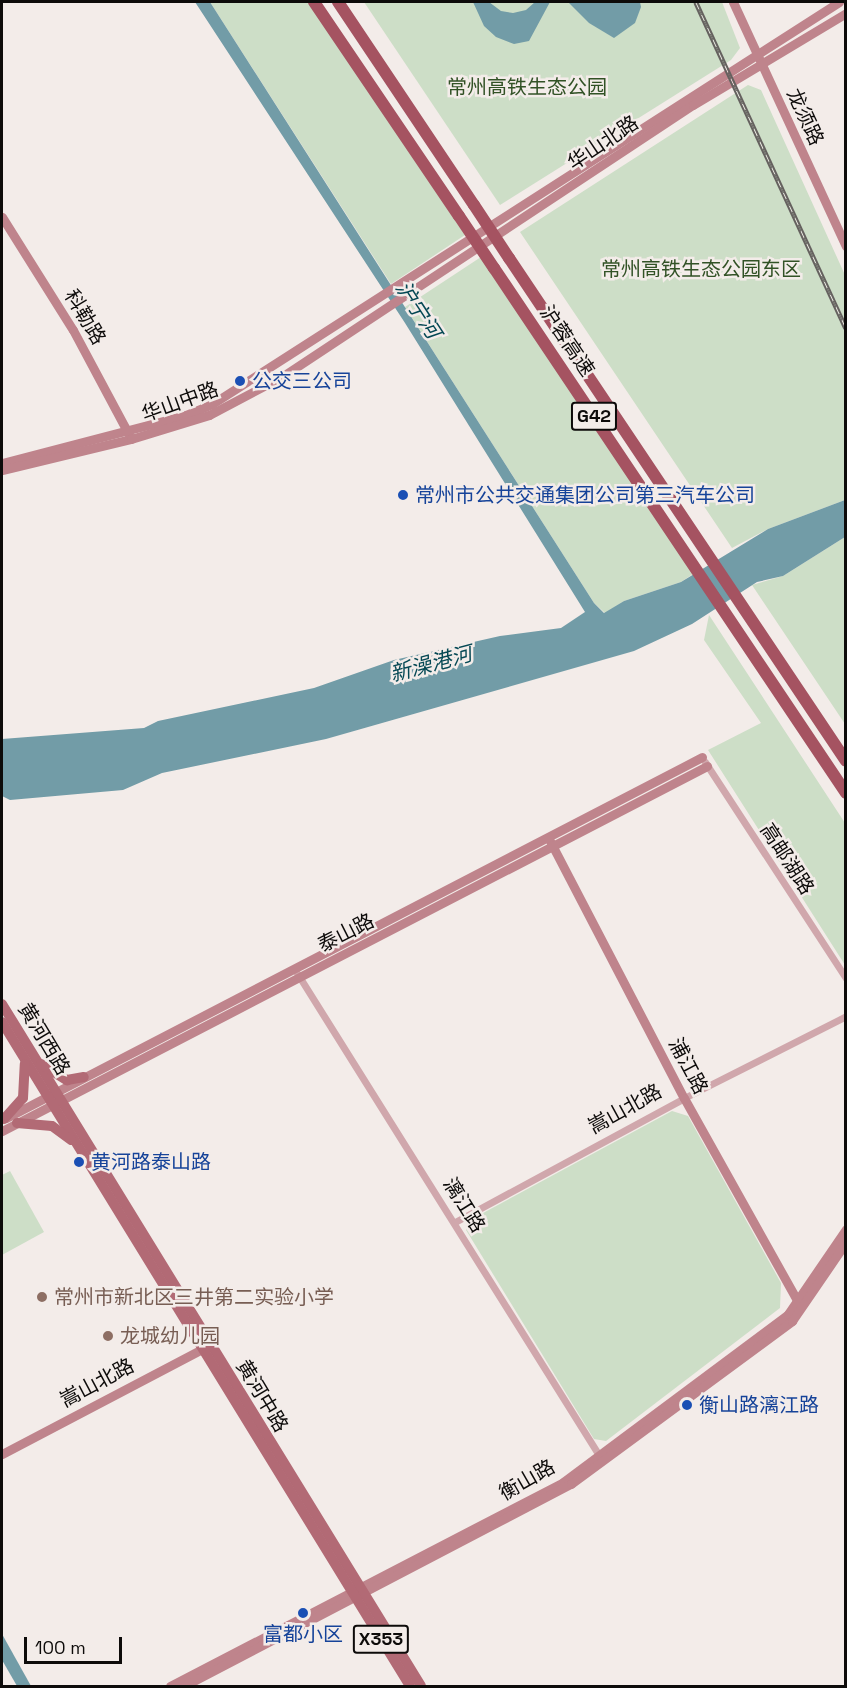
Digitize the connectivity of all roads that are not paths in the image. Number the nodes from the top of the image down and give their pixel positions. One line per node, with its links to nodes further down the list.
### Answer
1 (314, 2): 17 (highway, 沪蓉高速 / G42, bridge)
2 (338, 2): 15 (highway, 沪蓉高速 / G42, bridge)
3 (733, 2): 6 (main road, 龙须路)
4 (839, 2): 6 (main road, 华山北路)
5 (846, 13): 7 (main road, 华山北路)
6 (757, 54): 7 (main road, 龙须路); 10 (main road, 华山北路)
7 (763, 66): 9 (main road, 龙须路); 11 (main road, 华山北路)
8 (2, 217): 12 (main road, 科勒路)
9 (846, 246)
10 (379, 298): 12 (main road, 华山中路)
11 (385, 310): 12 (main road, 华山中路)
12 (129, 435): 13 (main road, 华山中路); 14 (main road, 华山中路)
13 (2, 463)
14 (2, 470)
15 (846, 761)
16 (704, 762): 18 (main road, 泰山路); 20 (street, 高邮湖路)
17 (846, 793)
18 (550, 842): 19 (main road, 泰山路); 27 (main road, 浦江路)
19 (297, 972): 25 (main road, 泰山路); 26 (main road, 泰山路); 32 (street, 漓江路)
20 (846, 978)
21 (2, 1004): 24 (main road, 黄河西路 / X353)
22 (846, 1016): 27 (street, 嵩山北路)
23 (2, 1022): 24 (main road, 黄河西路 / X353)
24 (29, 1058): 25 (main road); 26 (main road, 黄河西路 / X353); 28 (main road)
25 (84, 1077): 26 (main road, 泰山路)
26 (54, 1098): 28 (main road, 泰山路); 29 (main road, 泰山路); 31 (main road, 黄河中路 / X353); 36 (main road, 黄河中路 / X353)
27 (684, 1098): 32 (street, 嵩山北路); 35 (main road, 浦江路)
28 (3, 1120)
29 (17, 1123): 30 (main road, 泰山路); 31 (main road)
30 (2, 1131)
31 (79, 1148): 36 (main road, 黄河中路 / X353)
32 (455, 1222): 38 (street, 漓江路)
33 (846, 1229): 35 (main road, 衡山路)
34 (846, 1242): 35 (main road, 衡山路)
35 (799, 1305): 38 (main road, 衡山路)
36 (206, 1347): 37 (main road, 嵩山北路); 39 (main road, 黄河中路 / X353)
37 (2, 1454)
38 (601, 1458): 39 (main road, 衡山路)
39 (356, 1593): 40 (main road, 衡山路); 41 (main road, 衡山路); 42 (main road, 黄河中路 / X353); 43 (main road, 黄河中路 / X353)
40 (170, 1686)
41 (184, 1686)
42 (410, 1686)
43 (421, 1686)

